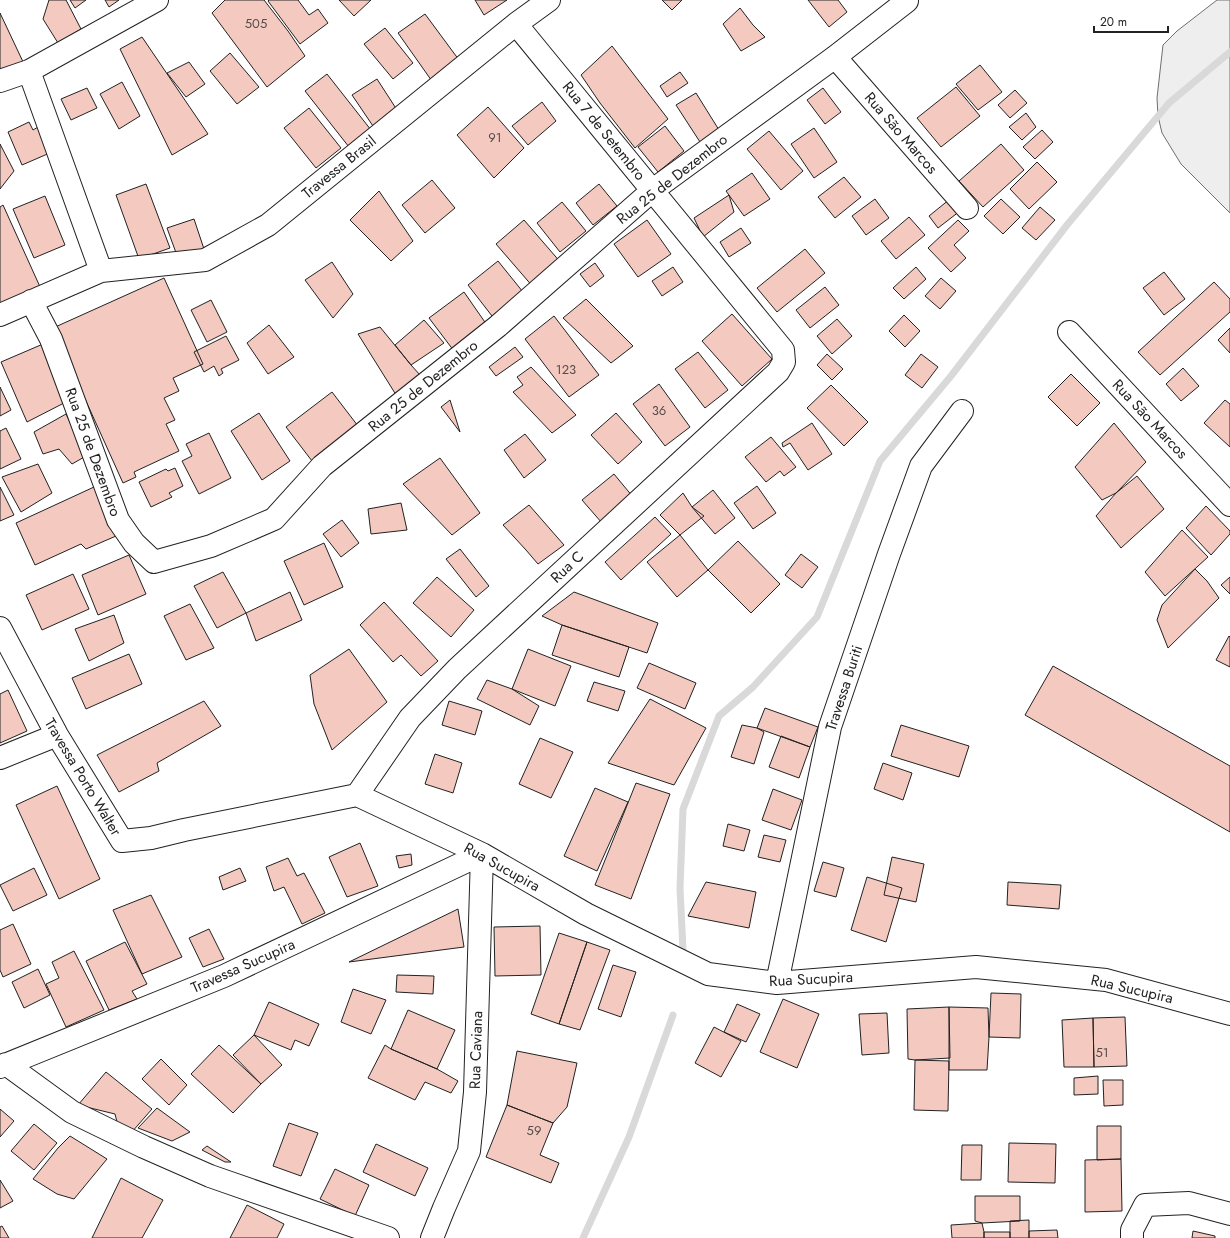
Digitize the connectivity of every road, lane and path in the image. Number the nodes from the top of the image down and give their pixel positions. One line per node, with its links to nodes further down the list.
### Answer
1 (157, 0): 6 (street)
2 (549, 0): 4 (street, Travessa Brasil)
3 (907, 1): 5 (street, Rua 25 de Dezembro)
4 (516, 24): 8 (street, Rua 7 de Setembro); 10 (street, Travessa Brasil)
5 (835, 57): 8 (street, Rua 25 de Dezembro); 9 (street, Rua São Marcos)
6 (29, 71): 7 (street); 10 (street)
7 (0, 81)
8 (653, 190): 11 (street, Rua 25 de Dezembro); 14 (street, Rua 7 de Setembro)
9 (966, 208)
10 (101, 271): 11 (street, Travessa Brasil)
11 (31, 301): 12 (street, Travessa Brasil)
12 (0, 315)
13 (1069, 332): 16 (street, Rua São Marcos)
14 (782, 350): 20 (street, Rua C)
15 (962, 411): 22 (street, Travessa Buriti)
16 (1230, 505)
17 (0, 628): 18 (street, Travessa Porto Walter)
18 (57, 735): 19 (street); 20 (street, Travessa Porto Walter)
19 (0, 758)
20 (357, 795): 21 (street, Rua Sucupira)
21 (482, 854): 22 (street, Rua Sucupira); 24 (street, Travessa Sucupira); 27 (street, Rua Caviana)
22 (777, 984): 23 (street, Rua Sucupira)
23 (1230, 1014)
24 (3, 1066): 26 (street)
25 (1230, 1214): 28 (street)
26 (388, 1238)
27 (432, 1238)
28 (1132, 1238)

